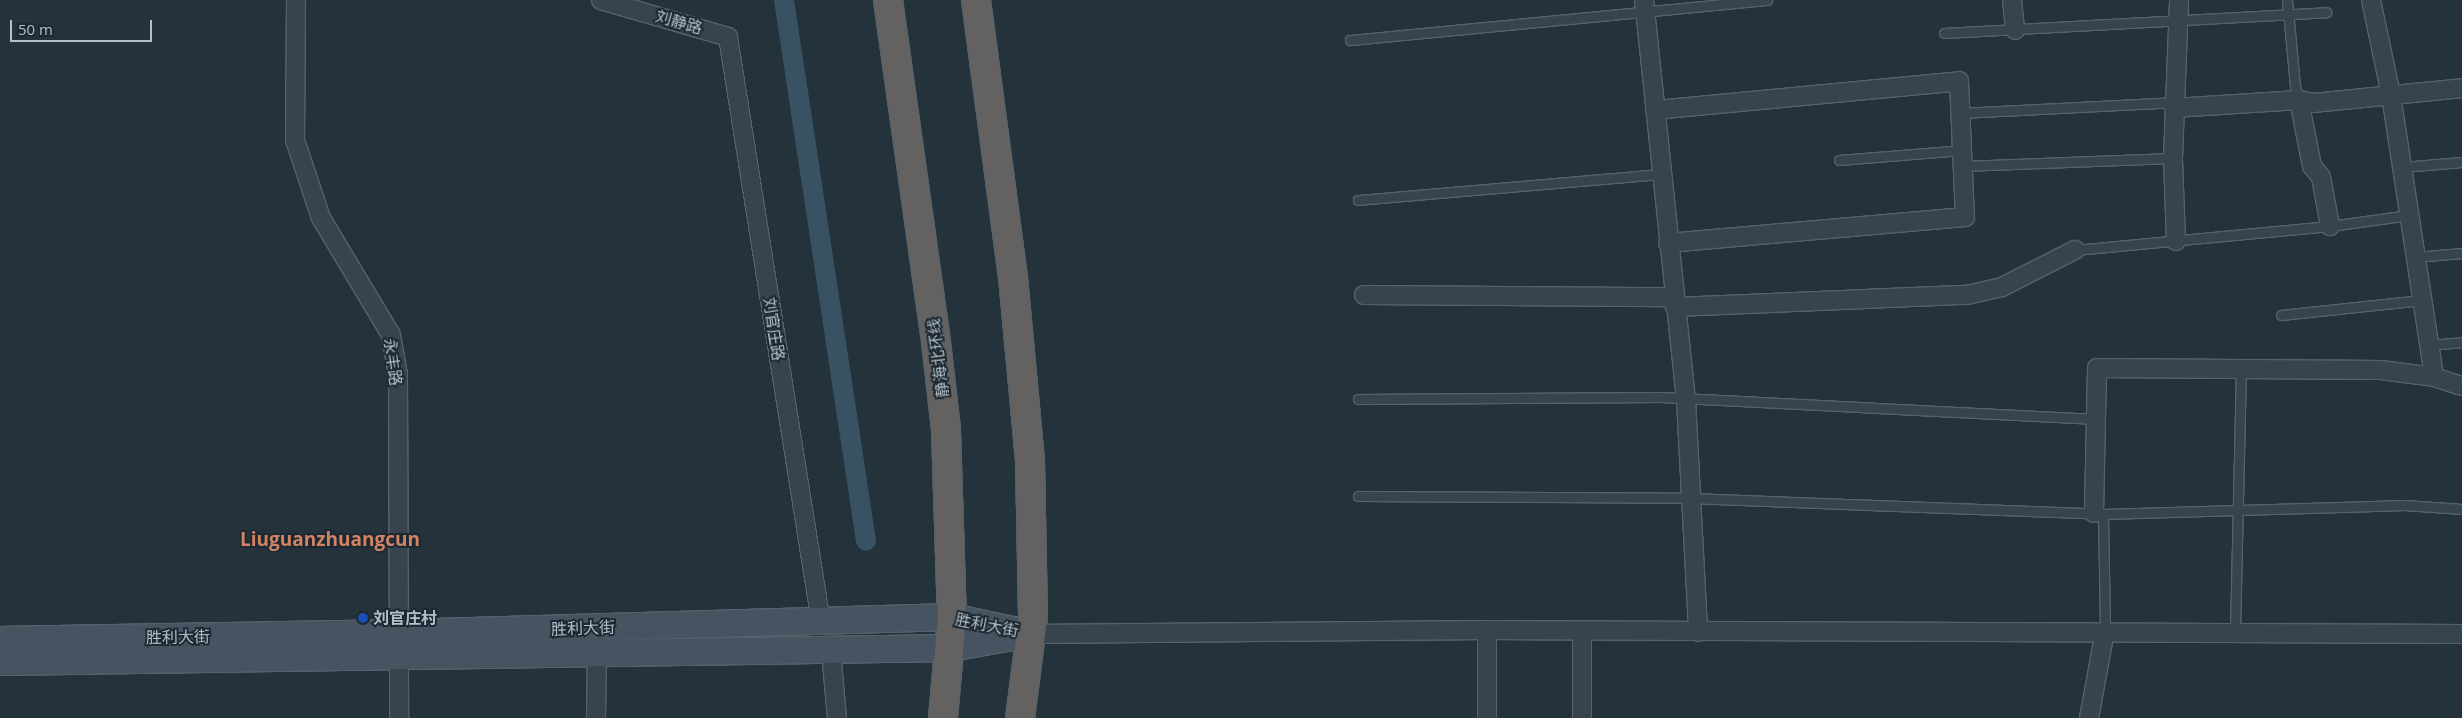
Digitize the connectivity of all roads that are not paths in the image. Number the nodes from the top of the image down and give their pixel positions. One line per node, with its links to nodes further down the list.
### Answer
1 (296, 0): 66 (street, 永丰路)
2 (601, 0): 16 (street, 刘静路)
3 (888, 0): 55 (highway, 静海北环线)
4 (976, 0): 63 (highway)
5 (1767, 0): 10 (lane)
6 (2012, 0): 14 (street)
7 (2179, 0): 13 (street)
8 (2287, 0): 12 (lane)
9 (2372, 0): 19 (street)
10 (1645, 7): 17 (lane); 22 (street)
11 (2326, 12): 12 (lane)
12 (2288, 16): 13 (lane); 20 (lane)
13 (2179, 21): 14 (lane); 21 (street)
14 (2015, 30): 15 (lane)
15 (1944, 33)
16 (728, 37): 56 (street, 刘官庄路)
17 (1350, 40)
18 (2462, 88): 19 (street)
19 (2390, 95): 20 (street); 28 (street)
20 (2300, 100): 21 (street); 32 (street)
21 (2174, 105): 23 (lane); 25 (street)
22 (1655, 110): 23 (street); 29 (street)
23 (1960, 113): 24 (street)
24 (1962, 158): 25 (lane); 26 (lane); 34 (street)
25 (2173, 158): 33 (street)
26 (1839, 160)
27 (2462, 162): 28 (lane)
28 (2402, 167): 31 (street)
29 (1662, 174): 30 (lane); 34 (street)
30 (1358, 200)
31 (2409, 215): 32 (lane); 37 (street)
32 (2330, 226): 33 (lane)
33 (2176, 241): 35 (lane)
34 (1668, 243): 40 (street)
35 (2075, 250): 40 (street)
36 (2462, 253): 37 (lane)
37 (2415, 257): 39 (street)
38 (1364, 295): 40 (street)
39 (2422, 300): 41 (lane); 43 (street)
40 (1674, 302): 48 (street)
41 (2281, 315)
42 (2462, 342): 43 (lane)
43 (2429, 345): 45 (street)
44 (2241, 369): 45 (street); 49 (street); 53 (lane)
45 (2434, 376): 46 (street)
46 (2462, 386)
47 (1358, 399): 48 (lane)
48 (1686, 400): 49 (lane); 51 (street)
49 (2096, 419): 54 (street)
50 (1358, 496): 51 (lane)
51 (1690, 498): 54 (lane); 60 (street)
52 (2462, 508): 53 (lane)
53 (2238, 510): 54 (lane); 61 (lane)
54 (2098, 513): 59 (lane)
55 (952, 617): 56 (main road, 胜利大街); 63 (main road, 胜利大街); 67 (highway, 静海北环线)
56 (821, 622): 57 (main road, 胜利大街)
57 (598, 627): 66 (main road, 胜利大街); 69 (street)
58 (1487, 630): 62 (street); 63 (street); 76 (street)
59 (2105, 631): 60 (street); 61 (street); 78 (street)
60 (1698, 632): 62 (street)
61 (2235, 632): 64 (street)
62 (1582, 633): 77 (street)
63 (1031, 634): 67 (main road, 胜利大街); 75 (highway)
64 (2462, 634)
65 (0, 640): 66 (main road, 胜利大街)
66 (399, 644): 69 (main road, 胜利大街); 70 (main road, 胜利大街); 71 (street, 永丰路)
67 (951, 648): 68 (main road, 胜利大街); 74 (highway, 静海北环线)
68 (831, 651): 69 (main road, 胜利大街); 73 (street)
69 (597, 655): 72 (street)
70 (0, 662)
71 (399, 718)
72 (596, 718)
73 (837, 718)
74 (943, 718)
75 (1020, 718)
76 (1487, 718)
77 (1582, 718)
78 (2089, 718)

